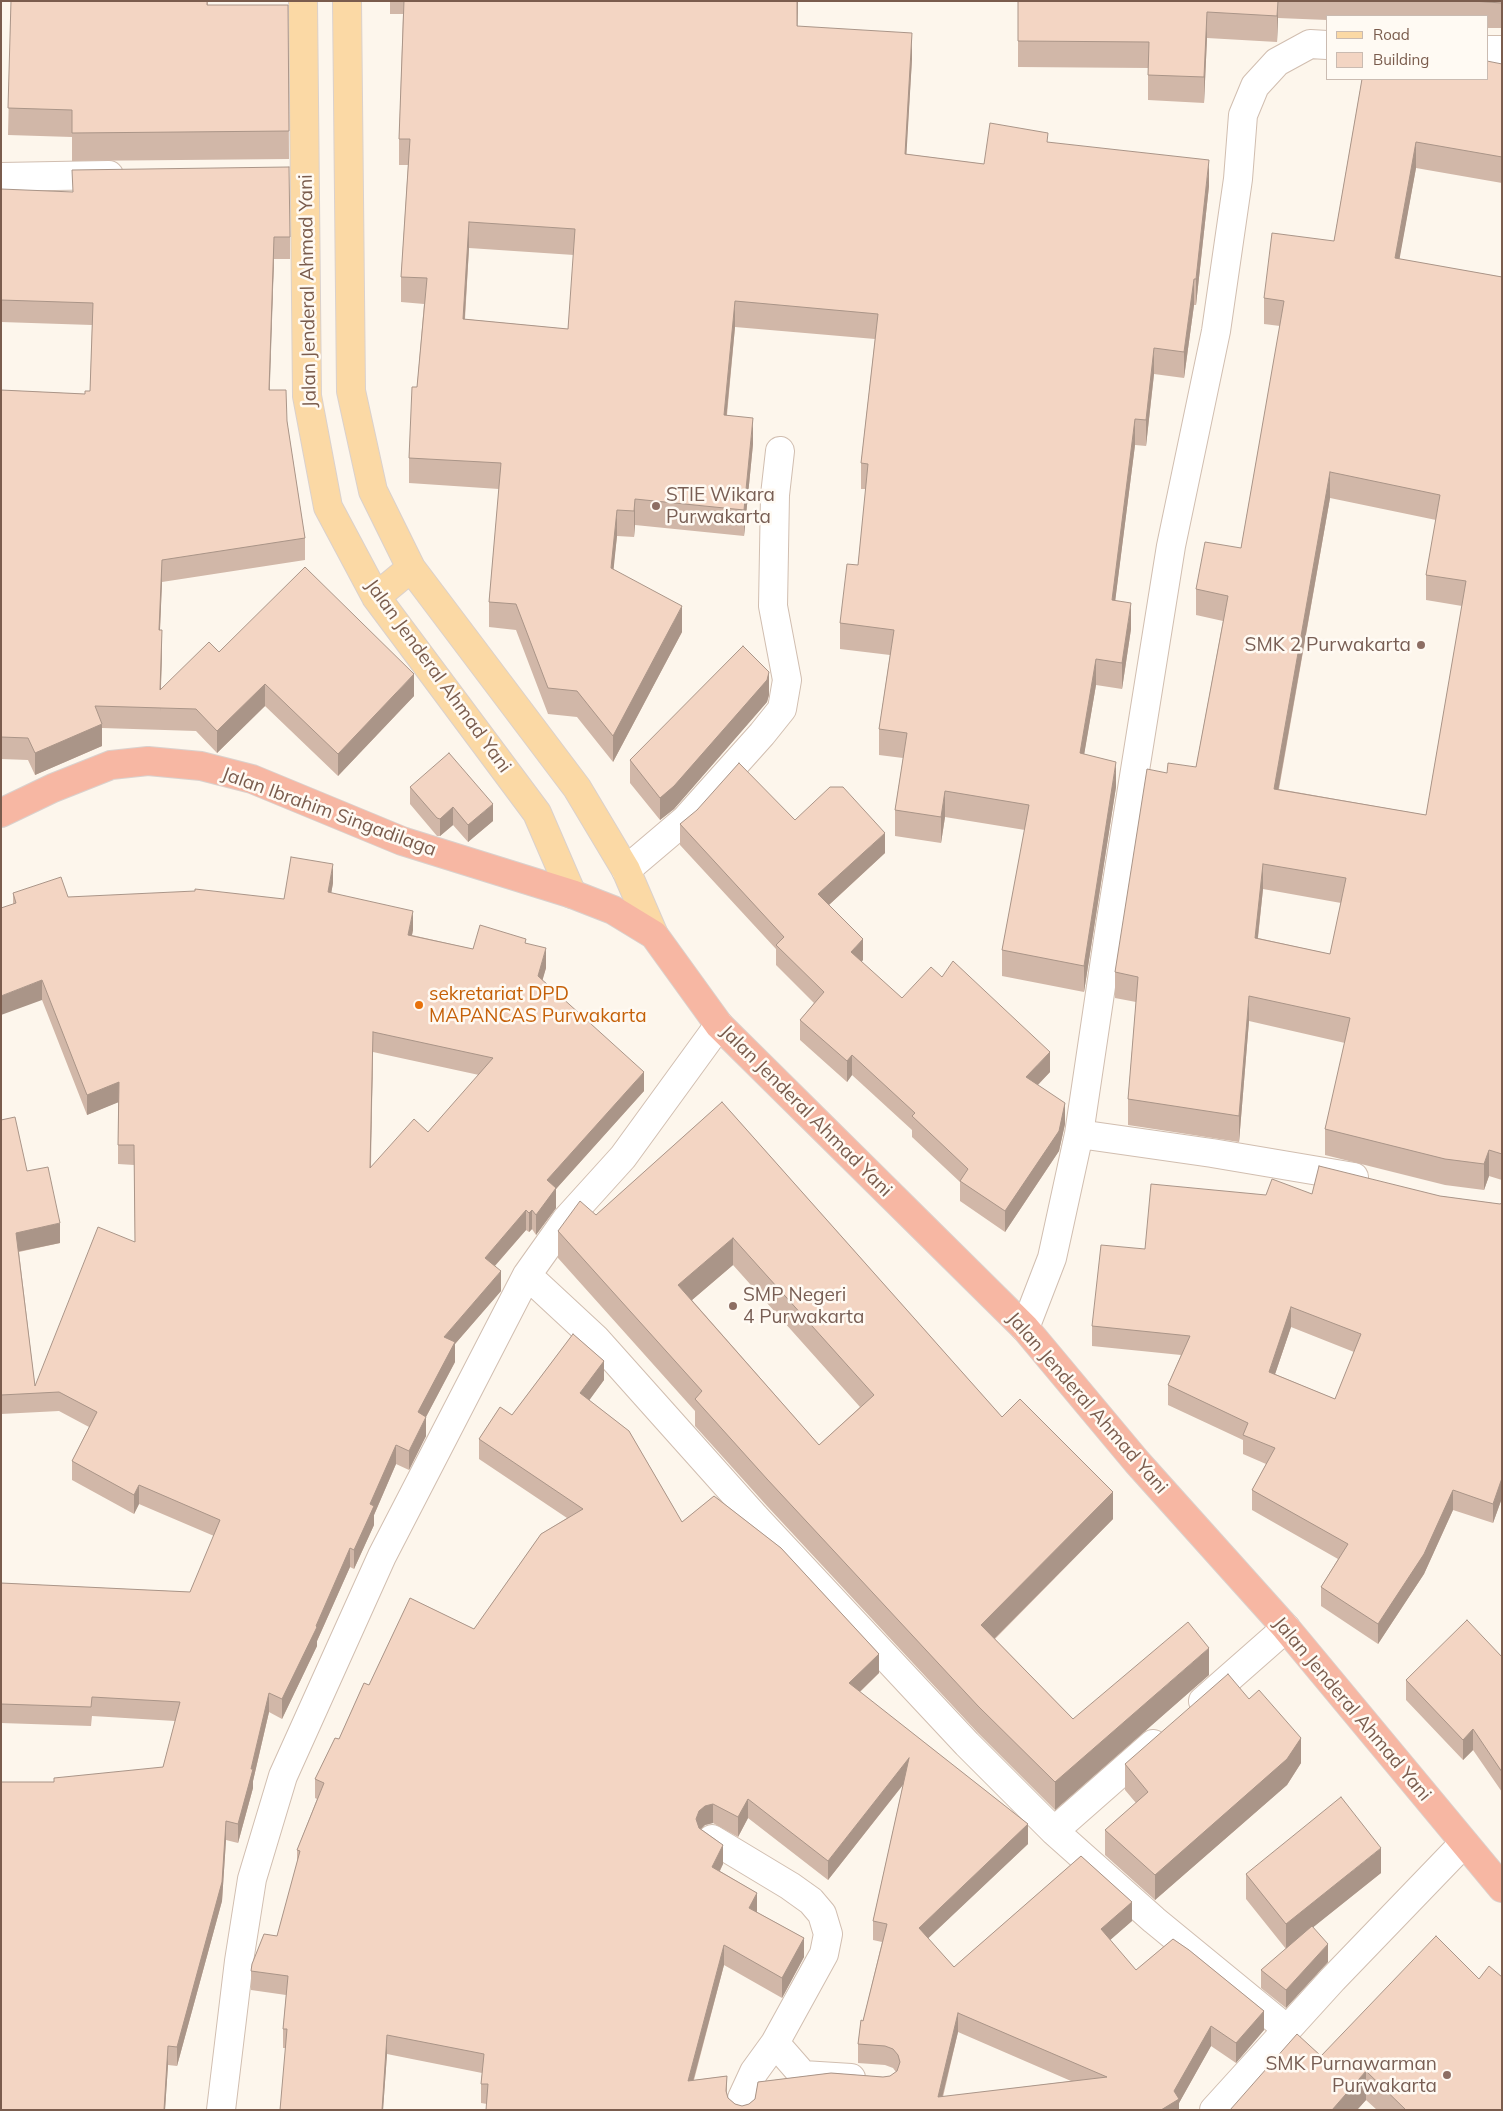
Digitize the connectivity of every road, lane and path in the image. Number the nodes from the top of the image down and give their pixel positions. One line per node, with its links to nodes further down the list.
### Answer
1 (303, 1): 7 (main road, Jalan Jenderal Ahmad Yani)
2 (347, 1): 10 (main road, Jalan Jenderal Ahmad Yani)
3 (1326, 45): 20 (street)
4 (1488, 50): 5 (street)
5 (1502, 50)
6 (277, 174): 7 (street)
7 (305, 174): 11 (main road, Jalan Jenderal Ahmad Yani)
8 (135, 175): 9 (street)
9 (1, 177)
10 (350, 293): 11 (main road); 13 (main road, Jalan Jenderal Ahmad Yani)
11 (307, 294): 14 (main road, Jalan Jenderal Ahmad Yani)
12 (780, 451): 16 (street)
13 (411, 568): 14 (main road); 16 (main road, Jalan Jenderal Ahmad Yani)
14 (376, 597): 17 (main road, Jalan Jenderal Ahmad Yani)
15 (1, 813): 17 (highway, Jalan Ibrahim Singadilaga)
16 (626, 870): 18 (main road, Jalan Jenderal Ahmad Yani)
17 (572, 894): 18 (highway, Jalan Jenderal Ahmad Yani)
18 (654, 935): 19 (highway, Jalan Jenderal Ahmad Yani)
19 (719, 1025): 22 (street); 23 (highway, Jalan Jenderal Ahmad Yani)
20 (1079, 1134): 21 (street); 23 (street)
21 (1376, 1183)
22 (527, 1275): 25 (street); 32 (street)
23 (1025, 1328): 24 (highway, Jalan Jenderal Ahmad Yani)
24 (1286, 1628): 25 (street); 27 (highway, Jalan Jenderal Ahmad Yani)
25 (1054, 1831): 29 (street)
26 (712, 1839): 30 (street)
27 (1464, 1843): 28 (highway, Jalan Jenderal Ahmad Yani); 29 (street)
28 (1498, 1877)
29 (1288, 2029): 34 (street)
30 (775, 2043): 31 (street); 33 (street)
31 (875, 2080)
32 (221, 2110)
33 (742, 2110)
34 (1214, 2110)

